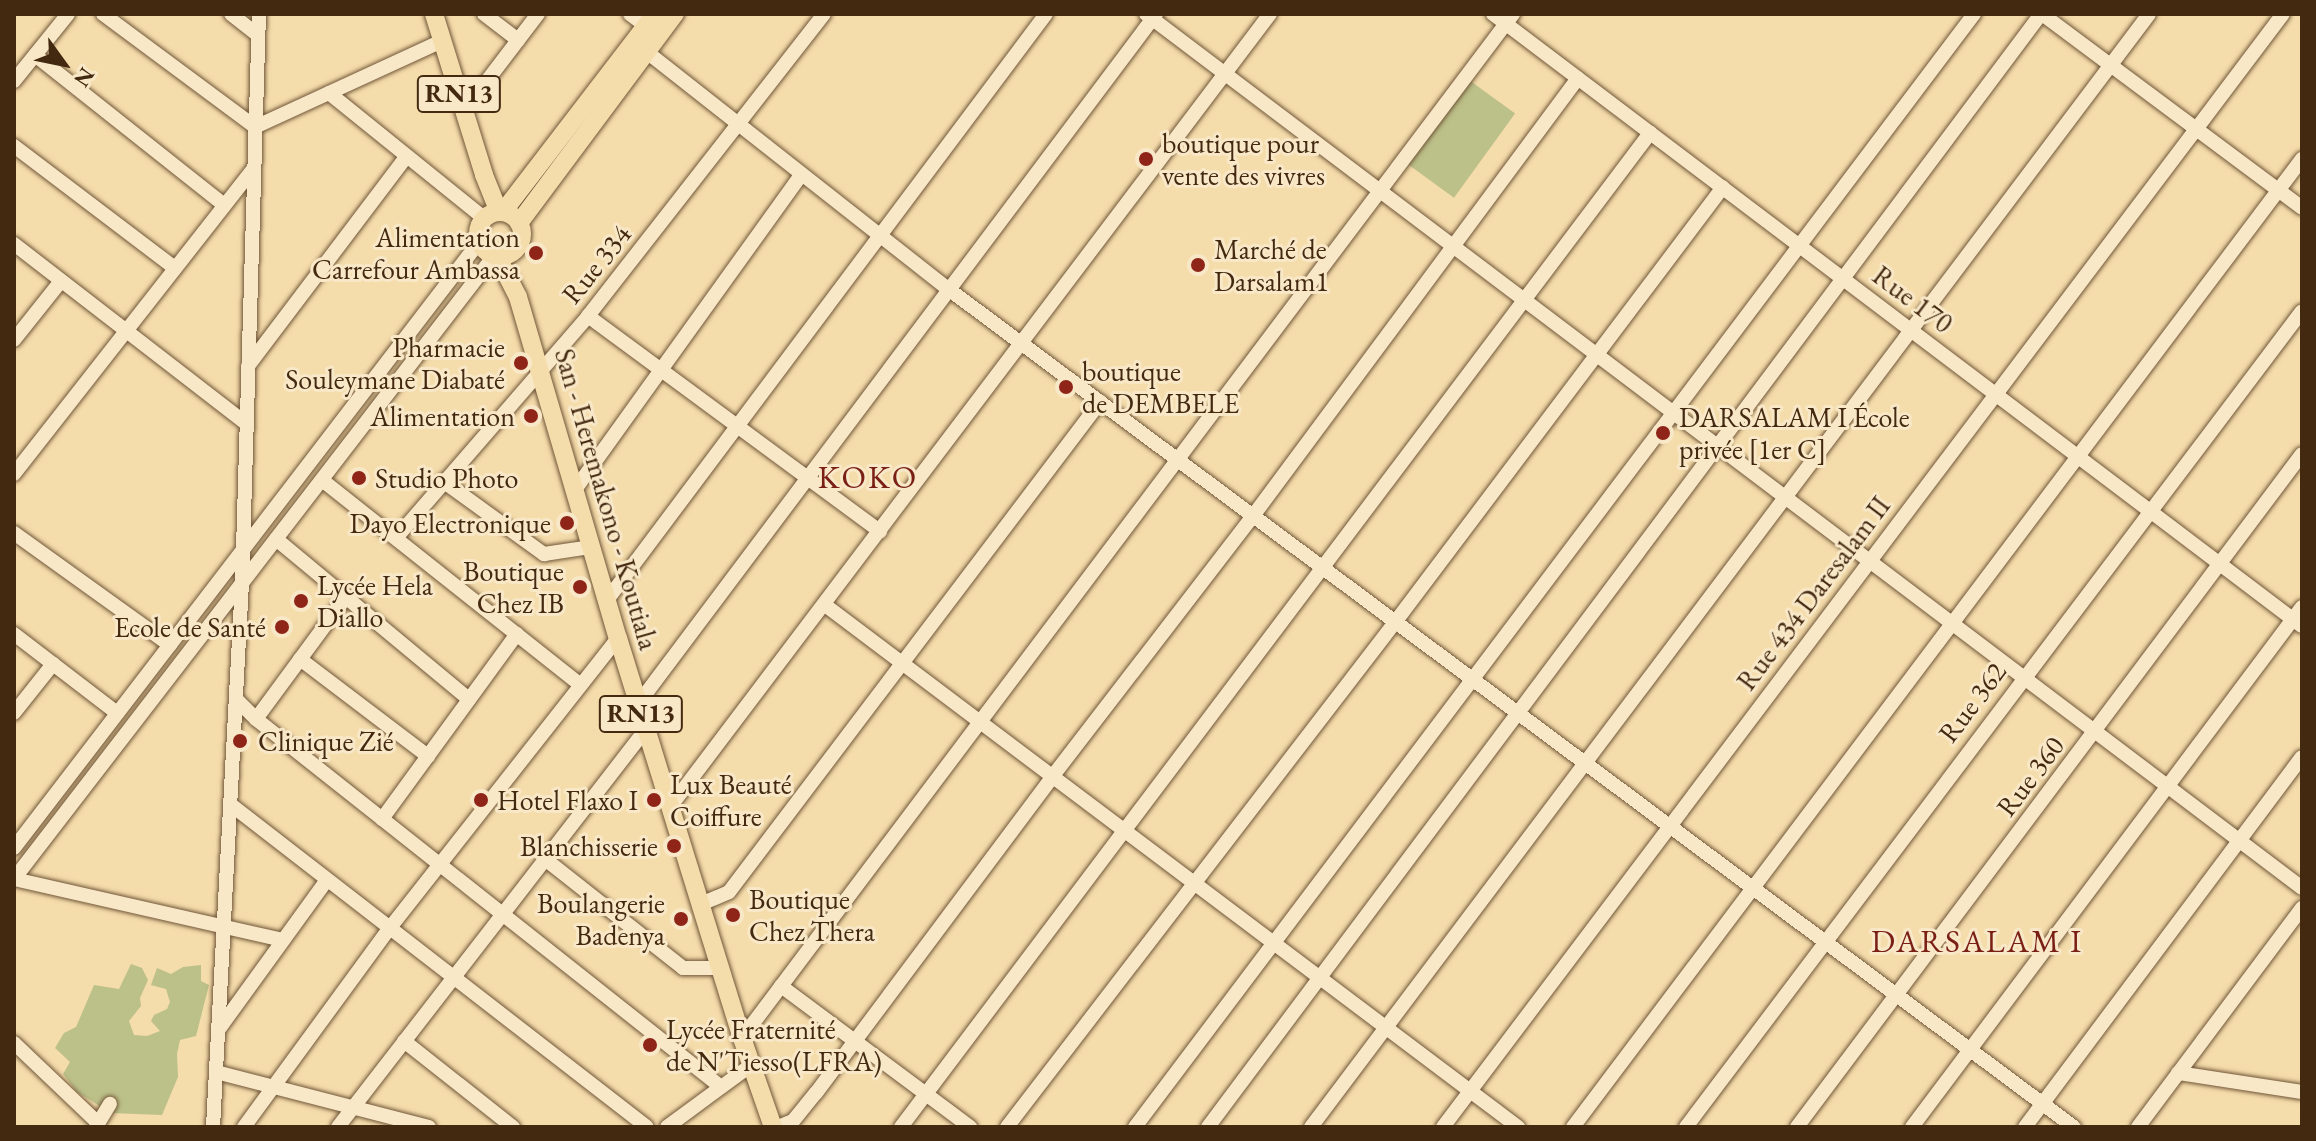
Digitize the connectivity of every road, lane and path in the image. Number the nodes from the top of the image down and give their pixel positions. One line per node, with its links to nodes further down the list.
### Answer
1 (68, 14): 25 (street)
2 (103, 14): 32 (street)
3 (231, 14): 21 (street)
4 (259, 14): 21 (street)
5 (434, 14): 23 (main road, RN13)
6 (484, 14): 22 (street)
7 (538, 14): 22 (street)
8 (630, 14): 20 (street)
9 (675, 14): 24 (main road)
10 (824, 14): 33 (street, Rue 334)
11 (1046, 14): 48 (street)
12 (1270, 14): 27 (street)
13 (1493, 14): 19 (street, Rue 170)
14 (1974, 14): 51 (street)
15 (2042, 14): 26 (street); 55 (street)
16 (2149, 14): 26 (street)
17 (2283, 14): 34 (street, Rue 434 Daresalam II)
18 (1151, 16): 27 (street); 57 (street)
19 (1509, 19): 28 (street, Rue 170); 42 (street)
20 (650, 20): 46 (main road)
21 (258, 35): 32 (street)
22 (518, 40): 31 (street)
23 (442, 41): 30 (street); 31 (main road, RN13)
24 (647, 52): 33 (street); 47 (main road)
25 (35, 55): 29 (street); 44 (street)
26 (2110, 65): 34 (street); 61 (street)
27 (1225, 74): 42 (street); 64 (street)
28 (1578, 78): 35 (street, Rue 170); 52 (street)
29 (14, 81)
30 (329, 93): 32 (street); 37 (street)
31 (464, 111): 46 (main road, RN13)
32 (255, 127): 39 (street)
33 (739, 127): 40 (street); 60 (street, Rue 334)
34 (2196, 129): 43 (street); 69 (street, Rue 434 Daresalam II)
35 (1650, 133): 41 (street, Rue 170); 58 (street)
36 (14, 146): 54 (street)
37 (407, 156): 46 (street); 66 (street)
38 (2302, 159): 43 (street)
39 (252, 170): 44 (street); 66 (street)
40 (801, 175): 48 (street); 68 (street)
41 (1723, 187): 51 (street, Rue 170); 65 (street)
42 (1379, 191): 52 (street); 77 (street)
43 (2279, 191): 45 (street); 76 (street)
44 (224, 205): 54 (street)
45 (2302, 208)
46 (496, 214): 47 (main road); 49 (main road)
47 (519, 223): 53 (main road)
48 (880, 236): 57 (street); 73 (street)
49 (479, 242): 53 (main road); 91 (street)
50 (14, 244): 56 (street)
51 (1799, 246): 55 (street, Rue 170); 71 (street)
52 (1454, 247): 58 (street); 85 (street)
53 (502, 255): 67 (main road, San - Heremakono - Koutiala / RN13); 79 (street)
54 (175, 268): 62 (street)
55 (1844, 280): 61 (street, Rue 170); 74 (street)
56 (61, 281): 62 (street); 63 (street)
57 (951, 291): 64 (street); 80 (street)
58 (1524, 300): 65 (street); 94 (street)
59 (2302, 311): 84 (street, Rue 362)
60 (588, 316): 67 (street, Rue 334); 68 (street)
61 (1911, 330): 69 (street, Rue 170); 83 (street)
62 (125, 331): 72 (street); 78 (street)
63 (14, 340)
64 (1021, 343): 70 (street); 86 (street)
65 (1596, 354): 71 (street); 100 (street)
66 (247, 367): 72 (street)
67 (540, 368): 81 (street, Rue 334); 82 (main road, San - Heremakono - Koutiala / RN13)
68 (662, 372): 73 (street); 82 (street)
69 (1996, 394): 76 (street, Rue 170); 92 (street, Rue 434 Daresalam II)
70 (1100, 402): 77 (street); 108 (street)
71 (1673, 413): 74 (street); 110 (street)
72 (246, 423): 91 (street)
73 (737, 427): 80 (street); 97 (street)
74 (1719, 447): 83 (street); 115 (street)
75 (2302, 454): 93 (street, Rue 360)
76 (2079, 457): 84 (street, Rue 170); 101 (street)
77 (1177, 459): 85 (street); 119 (street)
78 (14, 474)
79 (322, 480): 88 (street); 89 (street)
80 (809, 480): 86 (street); 114 (street)
81 (443, 481): 88 (street, Rue 334); 90 (street)
82 (574, 491): 90 (main road, San - Heremakono - Koutiala / RN13)
83 (1785, 497): 92 (street); 124 (street)
84 (2150, 511): 93 (street, Rue 170); 109 (street, Rue 362)
85 (1253, 516): 94 (street); 125 (street)
86 (880, 531): 98 (street)
87 (14, 533): 105 (street)
88 (396, 538): 103 (street)
89 (276, 539): 95 (street); 96 (street)
90 (591, 547): 97 (main road, San - Heremakono - Koutiala / RN13)
91 (242, 550): 95 (street); 105 (street)
92 (1870, 561): 101 (street); 130 (street, Rue 434 Daresalam II)
93 (2221, 565): 99 (street, Rue 170); 121 (street, Rue 360)
94 (1322, 568): 100 (street); 131 (street)
95 (242, 583): 112 (street); 136 (street)
96 (346, 597): 106 (street); 113 (street)
97 (607, 600): 104 (main road, San - Heremakono - Koutiala / RN13)
98 (825, 605): 108 (street); 128 (street)
99 (2299, 617): 126 (street)
100 (1396, 621): 110 (street); 138 (street)
101 (1953, 624): 109 (street); 140 (street)
102 (14, 634): 107 (street)
103 (517, 634): 111 (street); 113 (street)
104 (618, 638): 111 (street); 114 (main road, San - Heremakono - Koutiala / RN13)
105 (170, 645): 117 (street)
106 (300, 659): 118 (street); 122 (street)
107 (53, 664): 116 (street); 117 (street)
108 (903, 665): 119 (street); 141 (street)
109 (2023, 677): 121 (street); 147 (street, Rue 362)
110 (1472, 679): 115 (street); 148 (street)
111 (581, 685): 135 (street)
112 (236, 699): 118 (street); 127 (street)
113 (469, 699): 122 (street)
114 (638, 704): 120 (main road, San - Heremakono - Koutiala / RN13)
115 (1517, 712): 124 (street); 151 (street)
116 (14, 713)
117 (117, 713): 133 (street)
118 (256, 719): 129 (street)
119 (979, 721): 125 (street); 152 (street)
120 (646, 729): 128 (main road, San - Heremakono - Koutiala / RN13); 134 (street)
121 (2096, 732): 126 (street); 153 (street, Rue 360)
122 (428, 756): 129 (street)
123 (2302, 757): 132 (street)
124 (1585, 763): 130 (street); 154 (street)
125 (1052, 777): 131 (street); 158 (street)
126 (2166, 785): 132 (street); 160 (street)
127 (230, 804): 137 (street); 144 (street)
128 (670, 807): 141 (main road, San - Heremakono - Koutiala / RN13)
129 (382, 819): 135 (street)
130 (1670, 826): 140 (street); 166 (street, Rue 434 Daresalam II)
131 (1124, 831): 138 (street); 168 (street)
132 (2239, 840): 139 (street); 170 (street)
133 (14, 848)
134 (545, 859): 143 (street); 149 (street)
135 (439, 864): 143 (street); 145 (street)
136 (14, 879): 144 (street)
137 (326, 881): 145 (street); 146 (street)
138 (1195, 883): 148 (street); 183 (street)
139 (2302, 888)
140 (1754, 889): 147 (street); 189 (street)
141 (701, 904): 149 (main road, San - Heremakono - Koutiala / RN13)
142 (2302, 908): 163 (street)
143 (503, 914): 150 (street); 164 (street)
144 (224, 926): 146 (street); 155 (street)
145 (389, 929): 150 (street); 165 (street)
146 (282, 940): 155 (street)
147 (1825, 942): 153 (street); 190 (street, Rue 362)
148 (1274, 943): 151 (street); 184 (street)
149 (721, 968): 156 (main road, San - Heremakono - Koutiala / RN13)
150 (453, 978): 157 (street); 178 (street)
151 (1320, 978): 154 (street); 185 (street)
152 (781, 986): 156 (street); 158 (street)
153 (1898, 996): 160 (street); 191 (street, Rue 360)
154 (1386, 1028): 166 (street); 186 (street)
155 (218, 1030): 162 (street)
156 (742, 1038): 161 (main road, San - Heremakono - Koutiala / RN13)
157 (404, 1041): 171 (street); 177 (street)
158 (855, 1041): 168 (street); 180 (street)
159 (14, 1043): 172 (street)
160 (1969, 1049): 170 (street); 192 (street)
161 (751, 1065): 164 (street); 180 (main road, San - Heremakono - Koutiala / RN13)
162 (216, 1072): 165 (street); 174 (street)
163 (2178, 1073): 167 (street); 195 (street)
164 (721, 1087): 179 (street)
165 (274, 1088): 171 (street); 175 (street)
166 (1471, 1091): 187 (street, Rue 434 Daresalam II); 188 (street)
167 (2302, 1092)
168 (926, 1094): 181 (street); 182 (street)
169 (110, 1104): 172 (street)
170 (2043, 1104): 193 (street); 194 (street)
171 (352, 1108): 173 (street); 176 (street)
172 (97, 1125)
173 (425, 1126)
174 (213, 1127)
175 (244, 1127)
176 (338, 1127)
177 (513, 1127)
178 (647, 1127)
179 (667, 1127)
180 (776, 1127)
181 (901, 1127)
182 (970, 1127)
183 (1007, 1127)
184 (1135, 1127)
185 (1208, 1127)
186 (1311, 1127)
187 (1443, 1127)
188 (1518, 1127)
189 (1573, 1127)
190 (1686, 1127)
191 (1797, 1127)
192 (1912, 1127)
193 (2025, 1127)
194 (2074, 1127)
195 (2138, 1127)

